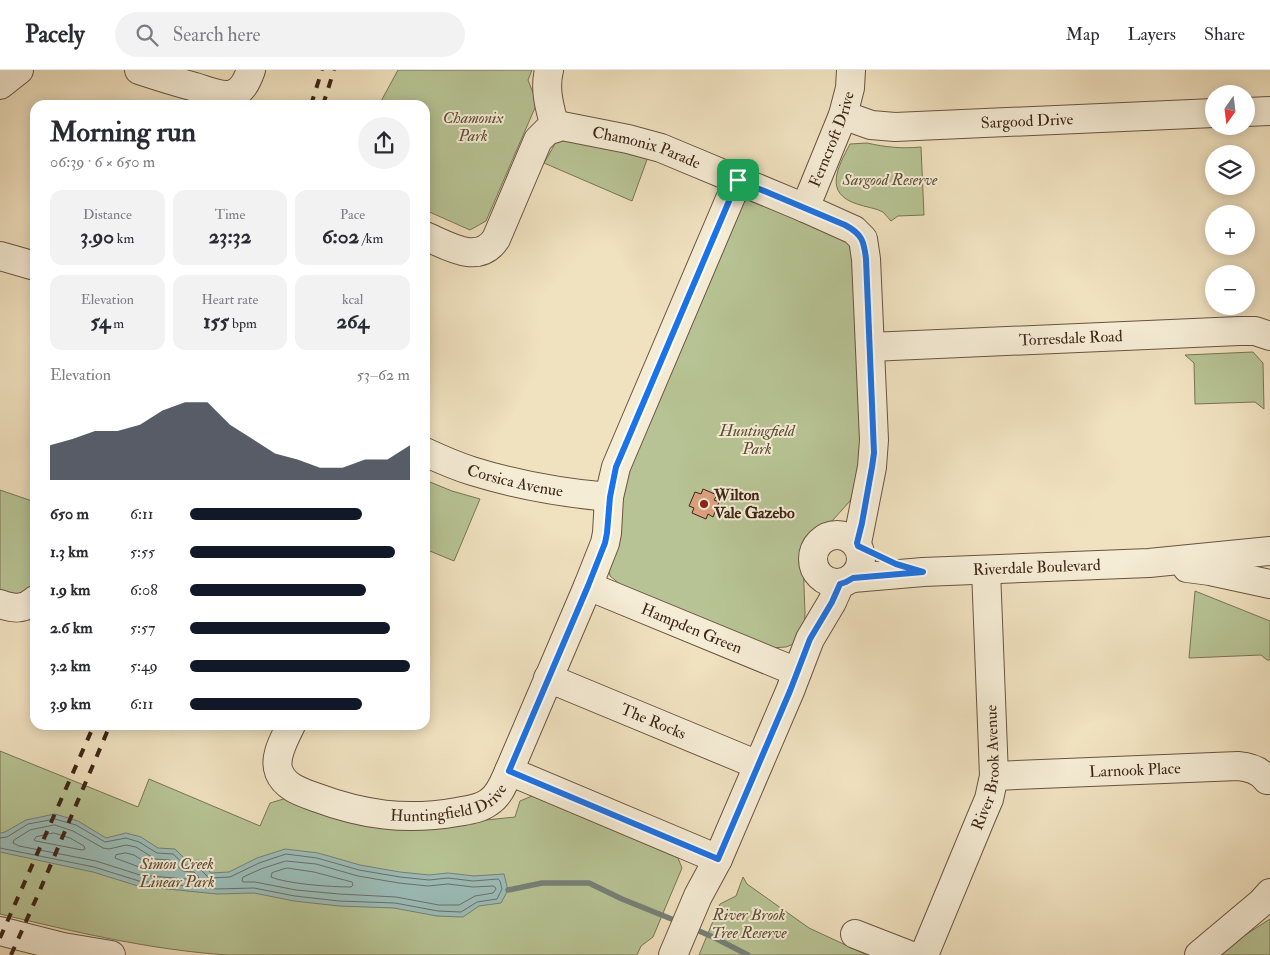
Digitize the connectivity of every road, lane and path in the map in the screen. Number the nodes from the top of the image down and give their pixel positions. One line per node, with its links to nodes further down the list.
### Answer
1 (19, 70): 6 (street)
2 (139, 70): 3 (street)
3 (251, 70)
4 (549, 70): 11 (street)
5 (851, 70): 10 (street, Ferncroft Drive)
6 (0, 85)
7 (1270, 111): 8 (street)
8 (1255, 112)
9 (1205, 113): 10 (street, Sargood Drive)
10 (843, 115): 13 (street, Ferncroft Drive)
11 (555, 128): 12 (street, Chamonix Parade); 14 (street)
12 (738, 180): 13 (street, Chamonix Parade); 21 (street, Huntingfield Drive)
13 (805, 208): 18 (street, Chamonix Parade)
14 (430, 238)
15 (0, 256): 16 (street)
16 (30, 265)
17 (1270, 336): 18 (street, Torresdale Road)
18 (870, 347): 20 (street, Chamonix Parade)
19 (430, 454): 21 (street, Corsica Avenue)
20 (868, 484): 22 (street, Chamonix Parade); 23 (street, Chamonix Parade)
21 (610, 497): 31 (street, Huntingfield Drive)
22 (830, 536): 23 (street); 26 (street)
23 (857, 545): 28 (street, Riverdale Boulevard); 29 (street)
24 (1270, 551): 25 (street, Riverdale Boulevard)
25 (1149, 563): 27 (street, Riverdale Boulevard); 30 (street, Riverdale Boulevard)
26 (814, 569): 29 (street); 34 (street)
27 (986, 570): 28 (street, Riverdale Boulevard); 40 (street, River Brook Avenue)
28 (923, 572): 29 (street, Riverdale Boulevard)
29 (846, 581): 34 (street)
30 (1270, 584)
31 (588, 586): 35 (street, Hampden Green); 36 (street, Huntingfield Drive)
32 (0, 604): 33 (street)
33 (30, 604)
34 (810, 639): 35 (street)
35 (797, 672): 38 (street)
36 (548, 678): 38 (street, The Rocks); 39 (street, Huntingfield Drive)
37 (289, 730): 39 (street, Huntingfield Drive)
38 (758, 765): 42 (street)
39 (509, 771): 42 (street)
40 (994, 776): 41 (street, Larnook Place); 49 (street, River Brook Avenue)
41 (1269, 783)
42 (718, 859): 46 (street)
43 (1270, 893): 50 (street)
44 (0, 931): 47 (street)
45 (855, 934): 48 (street)
46 (674, 953)
47 (111, 955)
48 (909, 955)
49 (924, 955)
50 (1199, 955)

